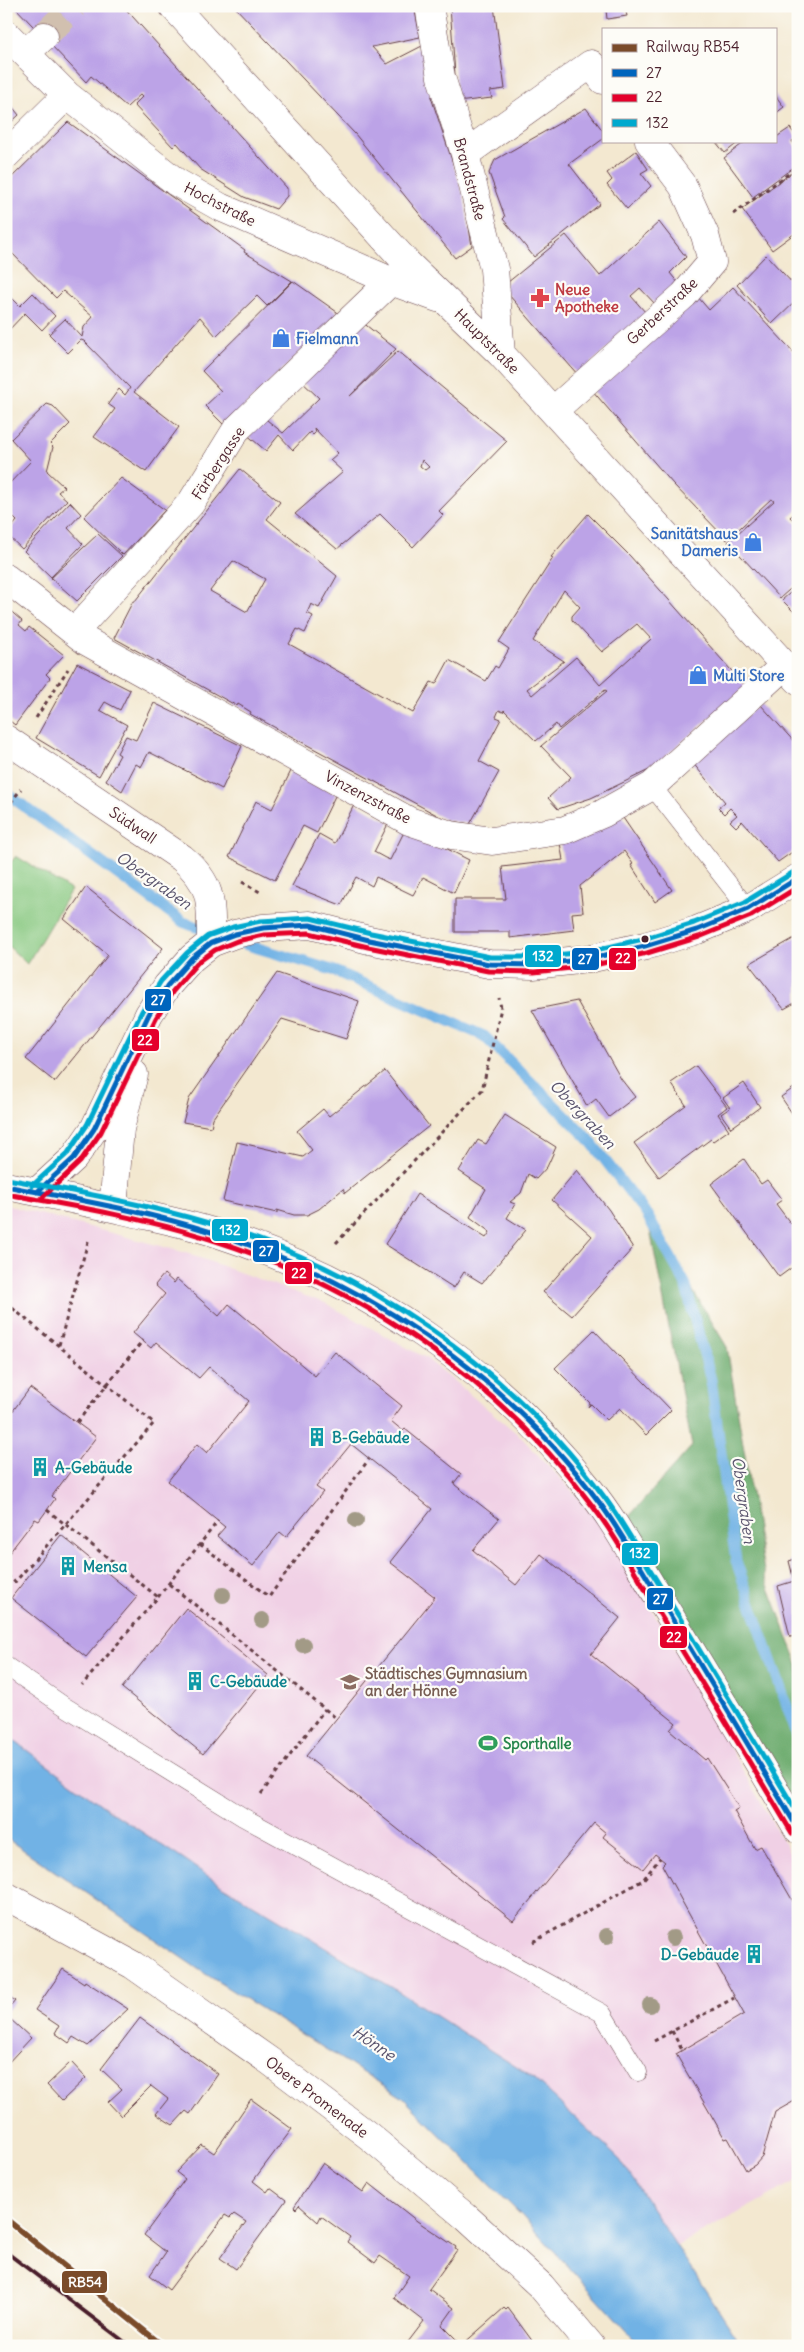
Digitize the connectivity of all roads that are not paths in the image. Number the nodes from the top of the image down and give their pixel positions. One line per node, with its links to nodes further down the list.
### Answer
1 (173, 6): 10 (street, Hauptstraße)
2 (429, 6): 7 (street, Brandstraße)
3 (6, 34): 5 (street, Hochstraße)
4 (602, 79): 7 (street)
5 (67, 95): 8 (street); 9 (street, Hochstraße)
6 (650, 142): 12 (street, Gerberstraße)
7 (465, 154): 11 (street, Brandstraße)
8 (6, 155)
9 (391, 282): 10 (street, Hochstraße); 14 (street, Färbergasse)
10 (446, 301): 11 (street, Hauptstraße)
11 (501, 354): 12 (street, Hauptstraße)
12 (553, 410): 15 (street, Hauptstraße)
13 (6, 578): 14 (street, Vinzenzstraße)
14 (80, 636): 17 (street, Vinzenzstraße)
15 (794, 674): 17 (street, Vinzenzstraße)
16 (11, 743): 20 (street, Südwall)
17 (652, 786): 19 (lane)
18 (798, 878): 19 (street)
19 (748, 909): 20 (street)
20 (201, 950): 21 (street)
21 (149, 1014): 23 (street); 24 (street)
22 (6, 1186): 23 (street)
23 (38, 1192): 24 (street)
24 (113, 1208): 26 (street)
25 (6, 1666): 28 (lane)
26 (798, 1829)
27 (6, 1896): 29 (street, Obere Promenade)
28 (638, 2072)
29 (591, 2346)

